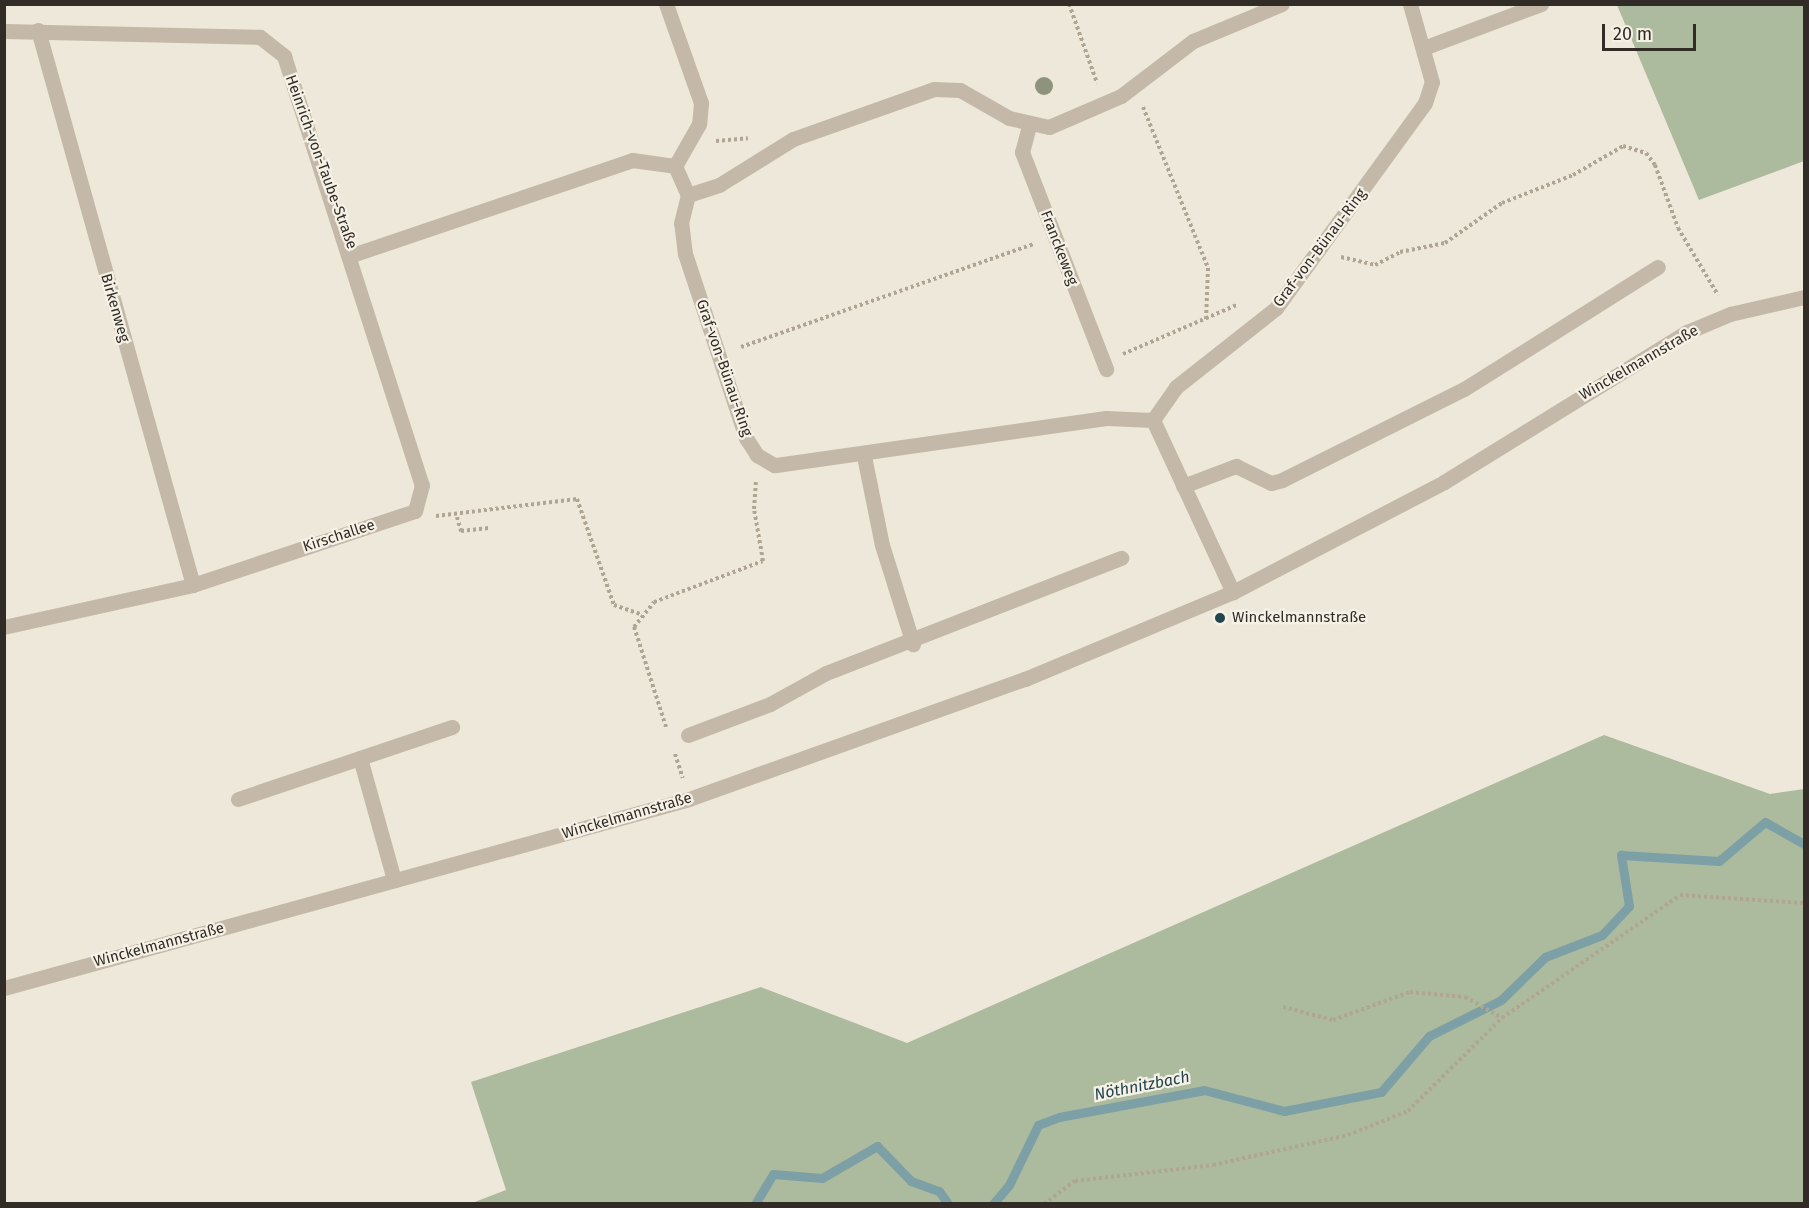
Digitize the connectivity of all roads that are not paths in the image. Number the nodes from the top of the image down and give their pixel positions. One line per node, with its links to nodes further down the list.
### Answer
1 (666, 4): 9 (street)
2 (1282, 4): 8 (street)
3 (1410, 4): 7 (street, Graf-von-Bünau-Ring)
4 (1541, 4): 7 (street)
5 (38, 30): 6 (street, Heinrich-von-Taube-Straße); 11 (street, Heinrich-von-Taube-Straße); 19 (street, Birkenweg)
6 (4, 31)
7 (1426, 47): 15 (street, Graf-von-Bünau-Ring)
8 (1029, 126): 10 (street); 14 (street, Franckeweg)
9 (675, 166): 10 (street); 11 (street, Heinrich-von-Taube-Straße)
10 (688, 195): 16 (street, Graf-von-Bünau-Ring)
11 (352, 255): 19 (street, Kirschallee)
12 (1658, 267): 17 (street)
13 (1804, 297): 20 (street, Winckelmannstraße)
14 (1104, 365)
15 (1153, 420): 16 (street, Graf-von-Bünau-Ring); 17 (street)
16 (864, 456): 22 (street)
17 (1183, 486): 20 (street)
18 (1121, 558): 22 (street)
19 (193, 585): 21 (street, Kirschallee)
20 (1233, 592): 27 (street, Winckelmannstraße)
21 (4, 627)
22 (913, 644): 24 (street)
23 (452, 727): 25 (street)
24 (688, 735)
25 (360, 758): 26 (street); 27 (street)
26 (238, 799)
27 (394, 880): 28 (street, Winckelmannstraße)
28 (4, 988)

